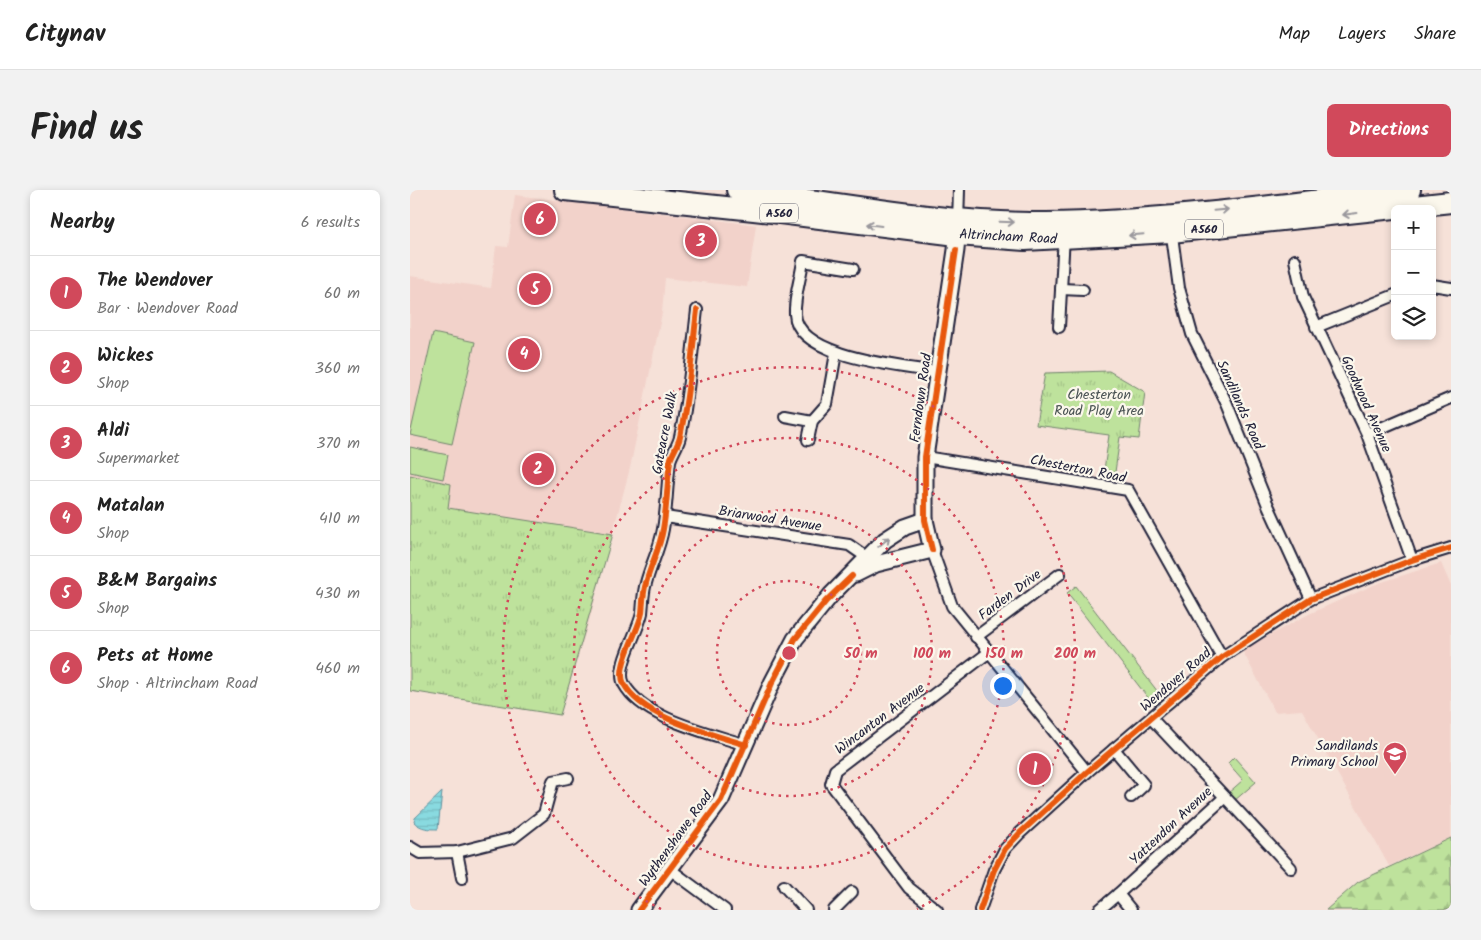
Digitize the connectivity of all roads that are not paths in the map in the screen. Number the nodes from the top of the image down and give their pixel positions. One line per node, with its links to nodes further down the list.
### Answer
1 (565, 190): 8 (highway, Altrincham Road / A560, one-way to 1)
2 (737, 190): 8 (highway, Altrincham Road / A560)
3 (959, 190): 8 (street)
4 (1410, 190): 5 (highway, Altrincham Road / A560)
5 (1388, 197): 6 (highway, Altrincham Road / A560); 7 (highway, Altrincham Road / A560)
6 (1451, 202)
7 (1171, 224): 9 (highway, Altrincham Road / A560); 35 (street, Sandilands Road)
8 (958, 227): 9 (highway, Altrincham Road / A560); 21 (main road, Ferndown Road)
9 (1064, 231): 14 (street)
10 (1295, 260): 19 (street, Goodwood Avenue)
11 (853, 269): 20 (street)
12 (1436, 286): 13 (street)
13 (1451, 288)
14 (1061, 289): 15 (street); 18 (street)
15 (1083, 290)
16 (1391, 297): 19 (street)
17 (697, 310): 28 (street, Gateacre Walk)
18 (1059, 326)
19 (1316, 326): 25 (street, Goodwood Avenue)
20 (836, 353): 21 (street); 24 (street)
21 (936, 372): 27 (main road, Ferndown Road)
22 (1451, 398): 25 (street)
23 (785, 416): 24 (street)
24 (812, 421): 26 (street)
25 (1367, 434): 33 (street, Goodwood Avenue)
26 (808, 440)
27 (925, 456): 29 (main road, Ferndown Road); 38 (street, Chesterton Road)
28 (665, 517): 32 (street, Briarwood Avenue); 40 (street, Gateacre Walk)
29 (925, 520): 31 (main road, Ferndown Road); 32 (main road, Wythenshawe Road, one-way to 29)
30 (1451, 548): 33 (street, Wendover Road)
31 (932, 550): 32 (main road); 36 (street, Ferndown Road)
32 (872, 560): 40 (main road, Wythenshawe Road)
33 (1412, 560): 35 (street, Wendover Road)
34 (1060, 574): 36 (street, Farden Drive)
35 (1311, 600): 38 (street, Wendover Road)
36 (976, 637): 37 (street, Ferndown Road)
37 (988, 653): 42 (street, Ferndown Road); 58 (street, Wincanton Avenue)
38 (1222, 657): 39 (street, Wendover Road)
39 (1151, 718): 41 (street, Wendover Road); 45 (street, Yattendon Avenue)
40 (746, 745): 49 (main road, Wythenshawe Road)
41 (1114, 749): 42 (street, Wendover Road); 44 (street)
42 (1087, 772): 59 (street, Wendover Road)
43 (568, 778): 47 (street)
44 (1131, 797)
45 (1225, 797): 48 (street); 53 (street, Yattendon Avenue)
46 (410, 847): 47 (street)
47 (457, 852): 50 (street)
48 (1291, 868)
49 (671, 870): 54 (main road, Wythenshawe Road); 55 (street)
50 (462, 878)
51 (784, 886): 56 (street)
52 (852, 892): 57 (street)
53 (1118, 894): 60 (street, Yattendon Avenue); 61 (street)
54 (639, 910)
55 (725, 910)
56 (806, 910)
57 (834, 910)
58 (937, 910)
59 (980, 910)
60 (1099, 910)
61 (1132, 910)

